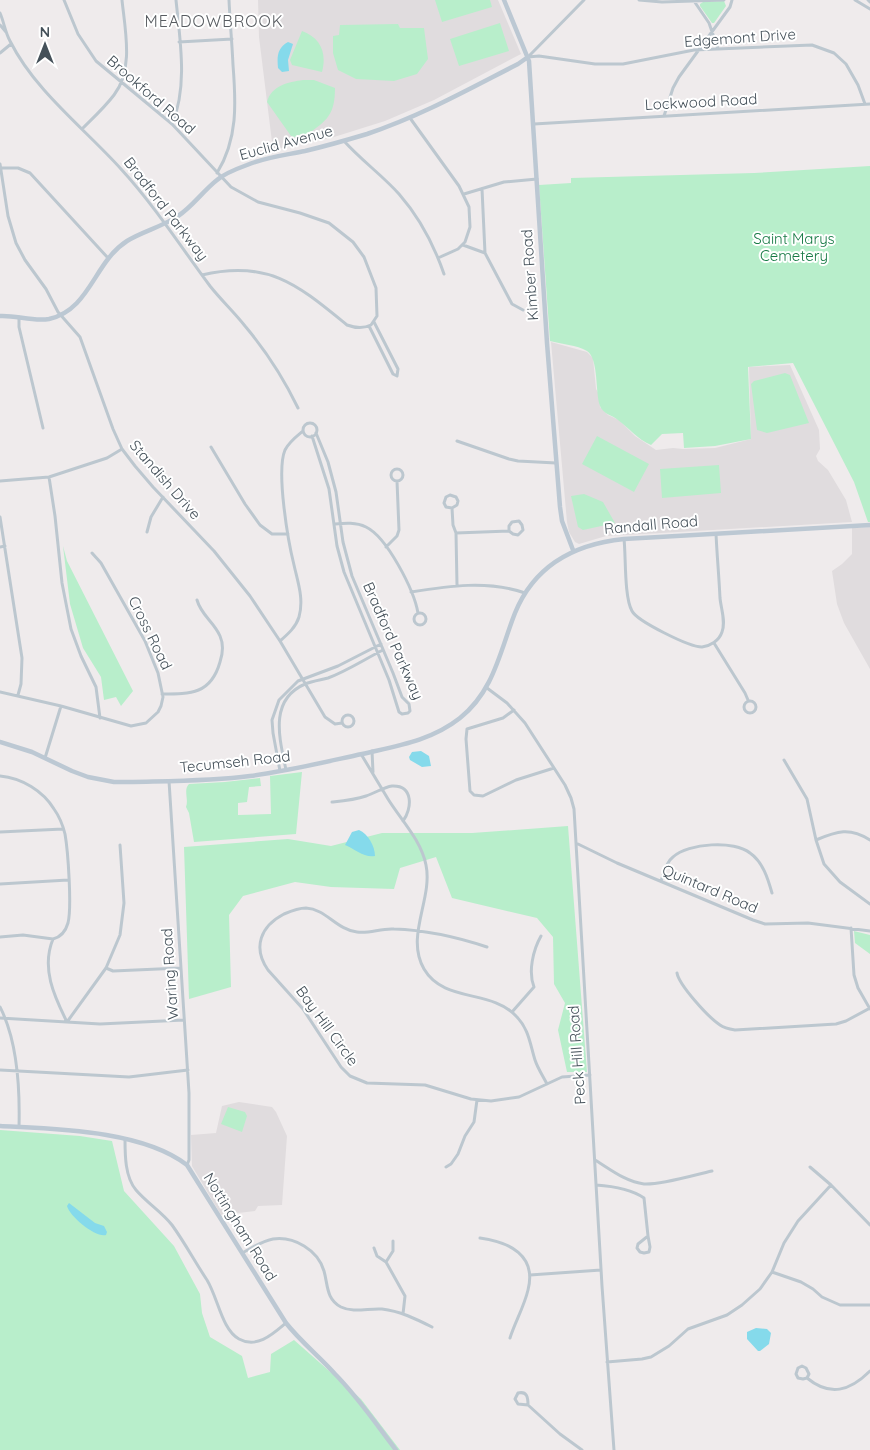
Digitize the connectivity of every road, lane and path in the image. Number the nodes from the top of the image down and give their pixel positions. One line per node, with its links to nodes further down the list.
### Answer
1 (64, 0): 24 (street, Brookford Road)
2 (122, 0): 24 (street)
3 (176, 0): 18 (street)
4 (229, 0): 17 (street)
5 (504, 0): 23 (street, Kimber Road)
6 (584, 0): 23 (street)
7 (639, 0): 11 (street)
8 (724, 0): 11 (street)
9 (732, 0): 15 (street)
10 (855, 0): 12 (street)
11 (694, 1): 15 (street)
12 (870, 9)
13 (0, 13): 16 (street, Bradford Parkway)
14 (0, 26): 16 (street, Bradford Parkway)
15 (712, 31): 20 (street); 21 (street)
16 (6, 33): 19 (street, Bradford Parkway)
17 (232, 39): 18 (street); 34 (street)
18 (179, 42): 29 (street)
19 (11, 44): 22 (street); 31 (street, Bradford Parkway)
20 (718, 49): 21 (street, Edgemont Drive); 25 (street, Edgemont Drive)
21 (698, 50): 23 (street, Edgemont Drive); 27 (street)
22 (0, 53)
23 (528, 58): 28 (street, Euclid Avenue); 30 (street, Kimber Road)
24 (121, 83): 29 (street, Brookford Road); 31 (street)
25 (865, 104): 26 (street, Lockwood Road); 27 (street, Lockwood Road)
26 (870, 104)
27 (664, 116): 30 (street, Lockwood Road)
28 (410, 118): 32 (street, Euclid Avenue); 37 (street)
29 (172, 124): 34 (street, Brookford Road)
30 (534, 124): 35 (street, Kimber Road)
31 (82, 129): 38 (street, Bradford Parkway)
32 (344, 141): 34 (street, Euclid Avenue); 42 (street)
33 (0, 166): 41 (street); 46 (street, Standish Drive)
34 (218, 175): 38 (street, Euclid Avenue); 49 (street, Brookford Road)
35 (537, 179): 36 (street); 59 (street, Kimber Road)
36 (482, 189): 37 (street); 40 (street)
37 (464, 194): 39 (street)
38 (164, 224): 41 (street, Euclid Avenue); 44 (street, Bradford Parkway)
39 (463, 245): 40 (street); 42 (street)
40 (485, 253): 45 (street)
41 (108, 258): 46 (street, Euclid Avenue)
42 (438, 258): 43 (street)
43 (444, 274)
44 (202, 275): 50 (street); 51 (street, Bradford Parkway)
45 (523, 310)
46 (62, 315): 48 (street, Euclid Avenue); 58 (street, Standish Drive)
47 (0, 316): 48 (street, Euclid Avenue)
48 (19, 317): 52 (street)
49 (374, 322): 50 (street); 50 (street)
50 (369, 326)
51 (298, 408)
52 (43, 428)
53 (303, 431): 54 (street); 55 (street); 73 (street)
54 (316, 433): 55 (street); 67 (street, Bradford Parkway)
55 (312, 436): 66 (street, Bradford Parkway)
56 (457, 441): 59 (street)
57 (212, 446): 73 (street)
58 (122, 449): 60 (street); 63 (street, Standish Drive)
59 (557, 463): 78 (street, Kimber Road)
60 (49, 477): 61 (street); 100 (street)
61 (0, 481)
62 (397, 481): 77 (street)
63 (163, 497): 70 (street); 85 (street, Standish Drive)
64 (452, 508): 64 (street); 71 (street)
65 (0, 517): 75 (street)
66 (335, 524): 67 (street); 88 (street, Bradford Parkway)
67 (341, 524): 77 (street); 87 (street, Bradford Parkway)
68 (870, 525): 72 (street, Randall Road)
69 (509, 531): 69 (street); 71 (street)
70 (147, 532)
71 (456, 533): 80 (street)
72 (716, 533): 74 (street, Randall Road); 86 (street)
73 (288, 534): 85 (street)
74 (624, 538): 78 (street, Randall Road); 86 (street)
75 (5, 546): 76 (street); 96 (street)
76 (0, 547)
77 (386, 547): 81 (street)
78 (573, 550): 82 (street, Randall Road)
79 (92, 553): 95 (street, Cross Road)
80 (457, 585): 81 (street); 82 (street)
81 (411, 592): 84 (street)
82 (525, 593): 93 (street, Randall Road)
83 (197, 600): 95 (street)
84 (418, 613)
85 (280, 641): 91 (street, Standish Drive)
86 (714, 643): 97 (street)
87 (381, 644): 88 (street); 89 (street, Bradford Parkway)
88 (375, 646): 90 (street, Bradford Parkway); 91 (street)
89 (384, 650): 90 (street); 90 (street, Bradford Parkway)
90 (378, 653): 92 (street)
91 (303, 679): 92 (street, Standish Drive); 109 (street)
92 (306, 684): 101 (street, Standish Drive); 108 (street)
93 (487, 688): 99 (street, Peck Hill Road); 103 (street, Tecumseh Road)
94 (0, 692): 96 (street, Cross Road)
95 (162, 694): 100 (street, Cross Road)
96 (18, 695): 98 (street, Cross Road)
97 (748, 700): 97 (street)
98 (62, 706): 100 (street, Cross Road); 105 (street)
99 (514, 710): 107 (street, Peck Hill Road); 107 (street)
100 (100, 718)
101 (342, 723): 101 (street, Standish Drive)
102 (0, 742): 105 (street, Tecumseh Road)
103 (372, 751): 104 (street, Tecumseh Road); 110 (street)
104 (361, 754): 108 (street, Tecumseh Road); 110 (street)
105 (45, 758): 112 (street, Tecumseh Road)
106 (784, 760): 118 (street)
107 (554, 768): 120 (street, Peck Hill Road)
108 (286, 770): 109 (street, Tecumseh Road)
109 (280, 771): 112 (street, Tecumseh Road)
110 (373, 773): 113 (street)
111 (0, 776): 116 (street)
112 (170, 781): 135 (street, Waring Road)
113 (382, 789): 114 (street); 115 (street); 115 (street)
114 (332, 802)
115 (403, 821): 128 (street)
116 (63, 829): 117 (street); 122 (street)
117 (0, 832)
118 (816, 840): 119 (street); 126 (street)
119 (870, 840)
120 (577, 844): 123 (street, Quintard Road); 147 (street, Peck Hill Road)
121 (120, 845): 134 (street)
122 (68, 880): 124 (street); 132 (street)
123 (661, 881): 125 (street); 127 (street, Quintard Road)
124 (0, 884)
125 (772, 893)
126 (870, 904)
127 (851, 928): 129 (street, Quintard Road); 138 (street)
128 (418, 931): 133 (street, Bay Hill Circle); 139 (street); 149 (street, Bay Hill Circle)
129 (870, 931)
130 (541, 936): 139 (street)
131 (0, 937): 132 (street)
132 (53, 939): 143 (street)
133 (487, 946)
134 (106, 968): 135 (street); 143 (street)
135 (181, 968): 142 (street, Waring Road)
136 (677, 973): 138 (street)
137 (0, 1007): 141 (street)
138 (870, 1009)
139 (512, 1012): 148 (street)
140 (0, 1018): 141 (street)
141 (5, 1018): 143 (street); 146 (street)
142 (184, 1020): 143 (street); 145 (street, Waring Road)
143 (67, 1022)
144 (0, 1070): 146 (street)
145 (188, 1070): 146 (street); 154 (street, Waring Road)
146 (17, 1071): 151 (street)
147 (590, 1075): 148 (street, Bay Hill Circle); 153 (street, Peck Hill Road)
148 (547, 1084): 149 (street, Bay Hill Circle)
149 (477, 1100): 155 (street)
150 (0, 1126): 151 (street, Nottingham Road)
151 (18, 1127): 152 (street, Nottingham Road)
152 (125, 1139): 154 (street, Nottingham Road); 172 (street)
153 (594, 1160): 157 (street); 158 (street, Peck Hill Road)
154 (187, 1165): 165 (street, Nottingham Road)
155 (446, 1167)
156 (810, 1167): 159 (street)
157 (712, 1171)
158 (596, 1185): 161 (street); 167 (street, Peck Hill Road)
159 (831, 1185): 160 (street); 168 (street)
160 (870, 1225)
161 (648, 1236): 161 (street)
162 (480, 1238): 169 (street)
163 (393, 1241): 166 (street)
164 (374, 1248): 166 (street)
165 (241, 1253): 171 (street); 172 (street, Nottingham Road)
166 (386, 1262): 171 (street)
167 (601, 1270): 169 (street); 175 (street, Peck Hill Road)
168 (772, 1272): 170 (street); 175 (street)
169 (530, 1275): 174 (street)
170 (870, 1305)
171 (403, 1314): 173 (street)
172 (286, 1323): 179 (street, Nottingham Road)
173 (432, 1327)
174 (510, 1338)
175 (607, 1362): 181 (street, Peck Hill Road)
176 (870, 1371): 177 (street)
177 (807, 1378): 177 (street)
178 (528, 1405): 178 (street); 180 (street)
179 (396, 1450)
180 (582, 1450)
181 (614, 1450)

